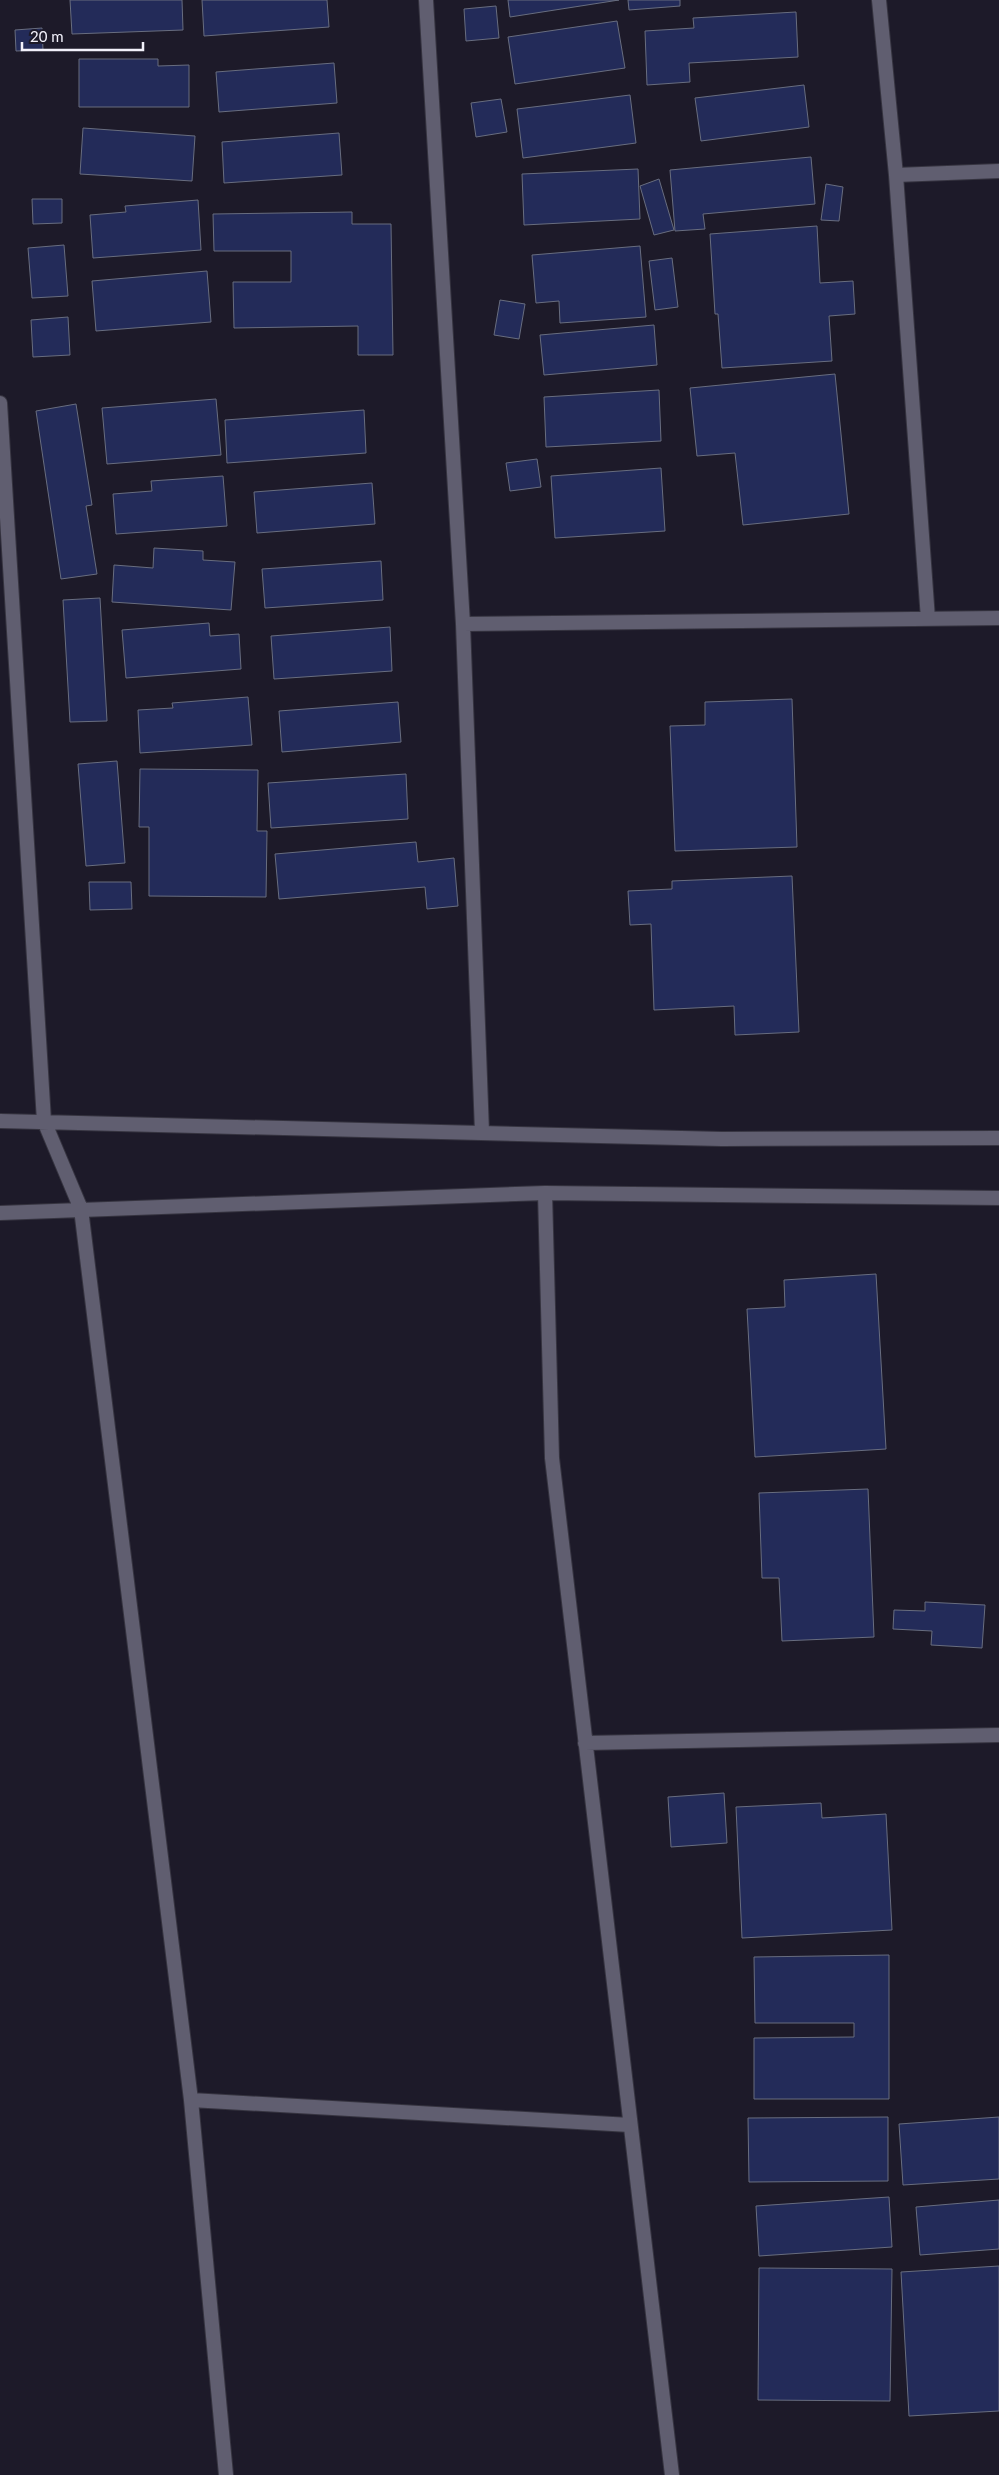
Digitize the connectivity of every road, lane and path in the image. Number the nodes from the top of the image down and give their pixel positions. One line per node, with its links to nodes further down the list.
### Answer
1 (426, 0): 8 (street)
2 (879, 0): 4 (street)
3 (999, 171): 4 (street)
4 (896, 175): 7 (street)
5 (0, 402): 10 (street)
6 (999, 618): 7 (street)
7 (928, 619): 8 (street)
8 (463, 624): 11 (street)
9 (0, 1121): 10 (street)
10 (44, 1121): 11 (street); 15 (street)
11 (482, 1132): 12 (street)
12 (999, 1138)
13 (545, 1193): 14 (street); 15 (street); 18 (street)
14 (999, 1198)
15 (81, 1209): 16 (street); 19 (street)
16 (0, 1213)
17 (999, 1735): 18 (street)
18 (585, 1743): 20 (street)
19 (191, 2100): 20 (street); 21 (street)
20 (630, 2125): 22 (street)
21 (226, 2475)
22 (672, 2475)

